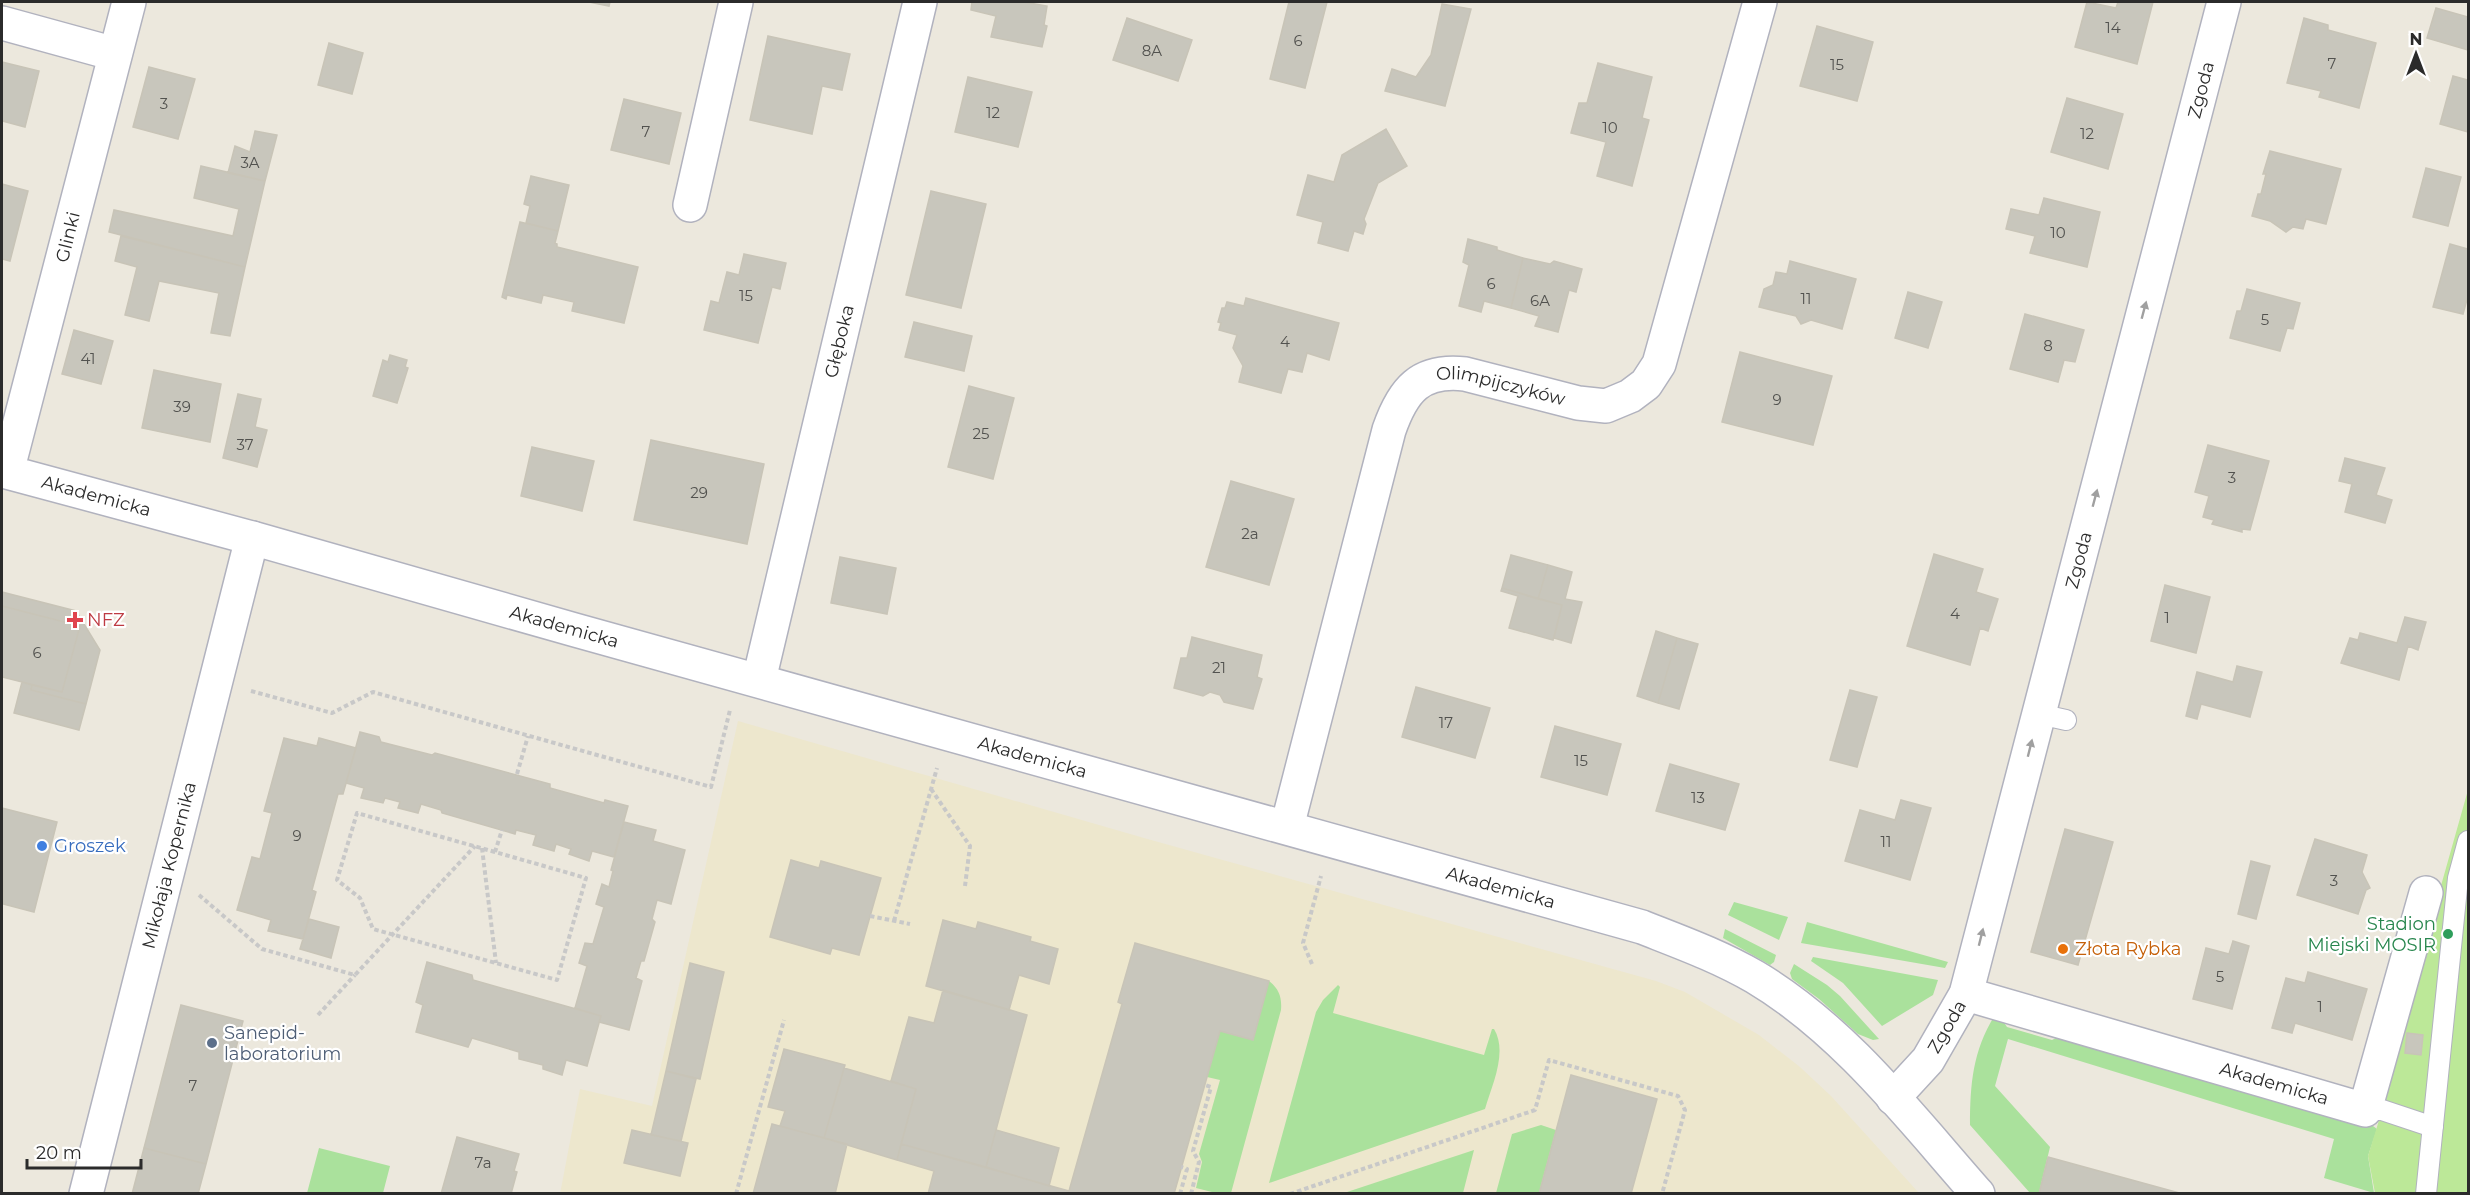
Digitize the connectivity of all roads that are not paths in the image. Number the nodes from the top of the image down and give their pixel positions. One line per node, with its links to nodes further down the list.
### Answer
1 (129, 2): 7 (street, Glinki)
2 (736, 2): 8 (street)
3 (920, 2): 11 (street, Głęboka)
4 (1760, 2): 12 (street, Olimpijczyków)
5 (2224, 2): 15 (street, Zgoda, one-way to 5)
6 (2, 23): 7 (street)
7 (115, 54): 9 (street, Glinki)
8 (690, 205)
9 (4, 471): 10 (street, Akademicka)
10 (252, 538): 11 (street, Akademicka); 19 (street, Mikołaja Kopernika)
11 (759, 680): 12 (street, Akademicka)
12 (1287, 827): 16 (street, Akademicka)
13 (2469, 841): 18 (lane)
14 (2426, 893): 17 (street)
15 (1966, 994): 16 (street, Zgoda); 17 (street, Akademicka)
16 (1893, 1098): 20 (street, Akademicka)
17 (2366, 1110): 18 (lane)
18 (2433, 1127): 21 (lane)
19 (86, 1194)
20 (1978, 1194)
21 (2426, 1194)

